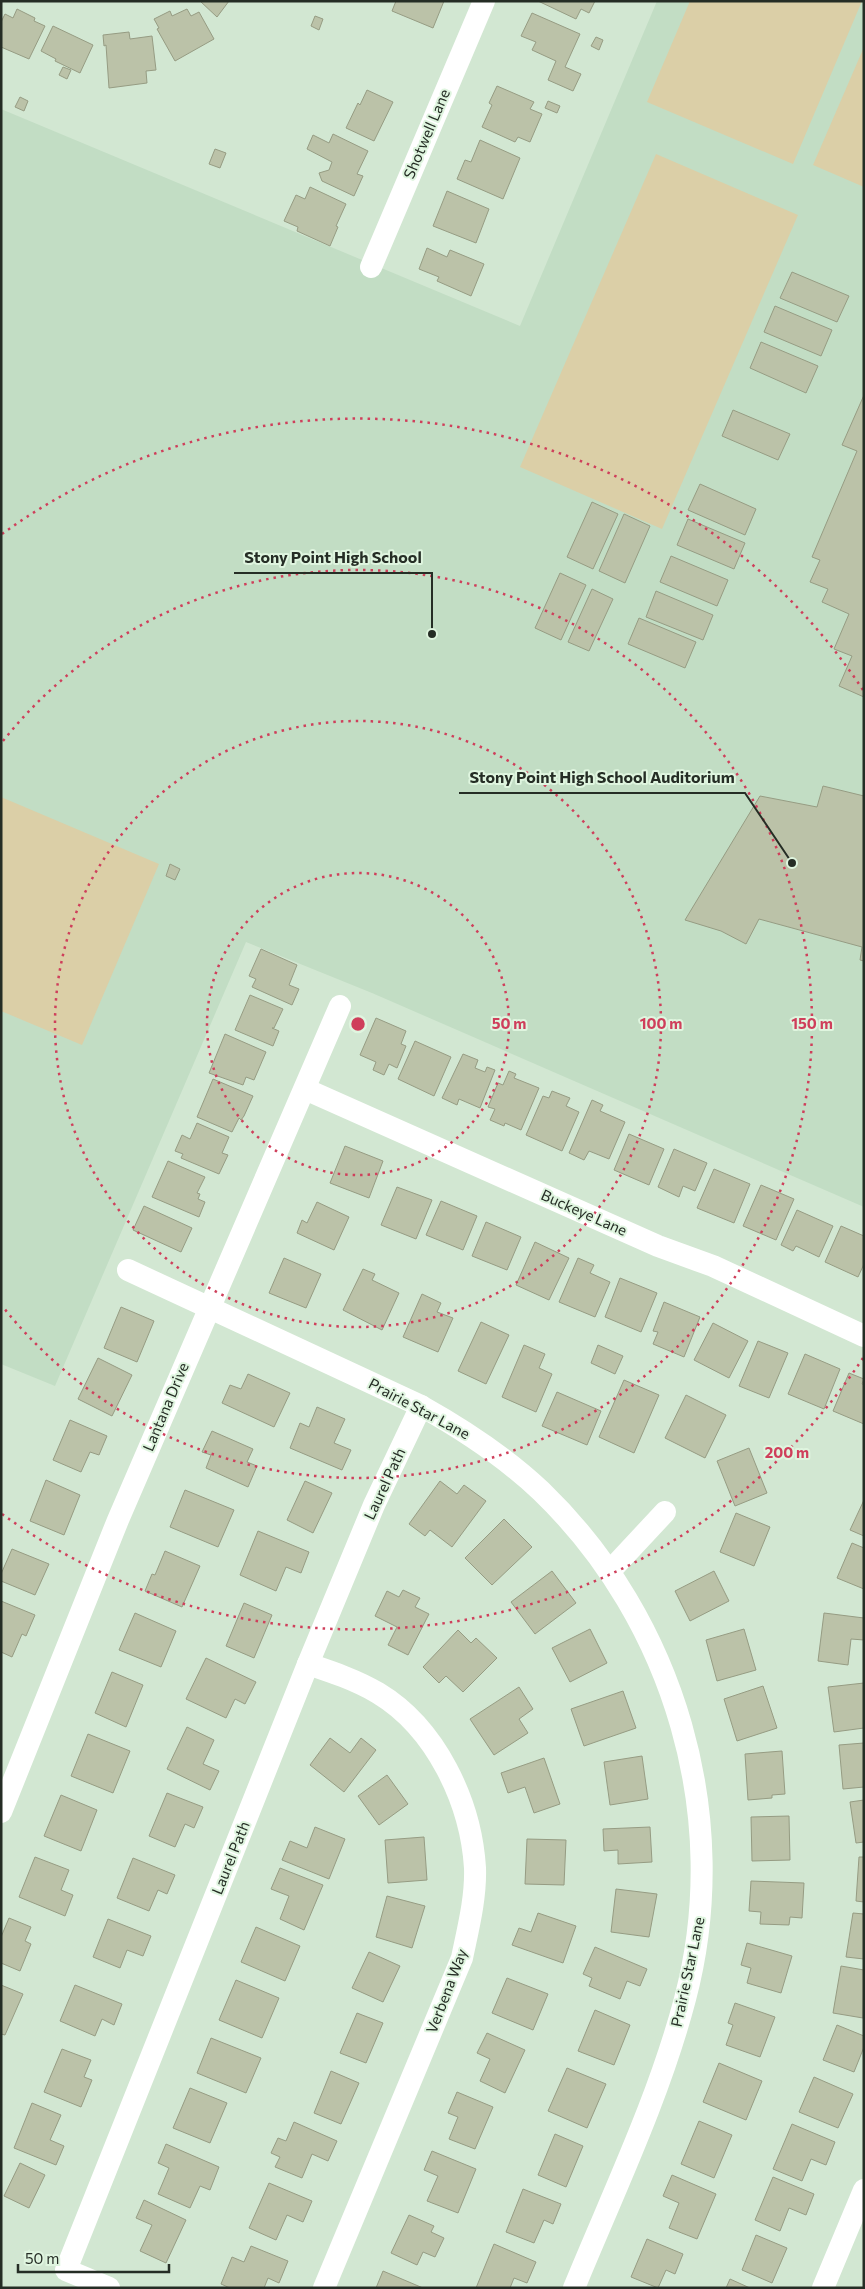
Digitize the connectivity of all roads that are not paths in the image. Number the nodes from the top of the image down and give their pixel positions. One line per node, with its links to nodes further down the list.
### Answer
1 (484, 1): 2 (street, Shotwell Lane)
2 (371, 266)
3 (340, 1006): 4 (street, Lantana Drive)
4 (305, 1089): 6 (street, Lantana Drive); 7 (street, Buckeye Lane)
5 (128, 1270): 6 (street, Prairie Star Lane)
6 (208, 1308): 8 (street, Prairie Star Lane); 12 (street, Lantana Drive)
7 (864, 1336)
8 (421, 1406): 10 (street, Prairie Star Lane); 11 (street, Laurel Path)
9 (665, 1512): 10 (street)
10 (610, 1571): 16 (street, Prairie Star Lane)
11 (308, 1664): 14 (street, Laurel Path); 15 (street, Verbena Way)
12 (1, 1812)
13 (864, 2190): 17 (street)
14 (109, 2288)
15 (324, 2288)
16 (574, 2288)
17 (823, 2288)

